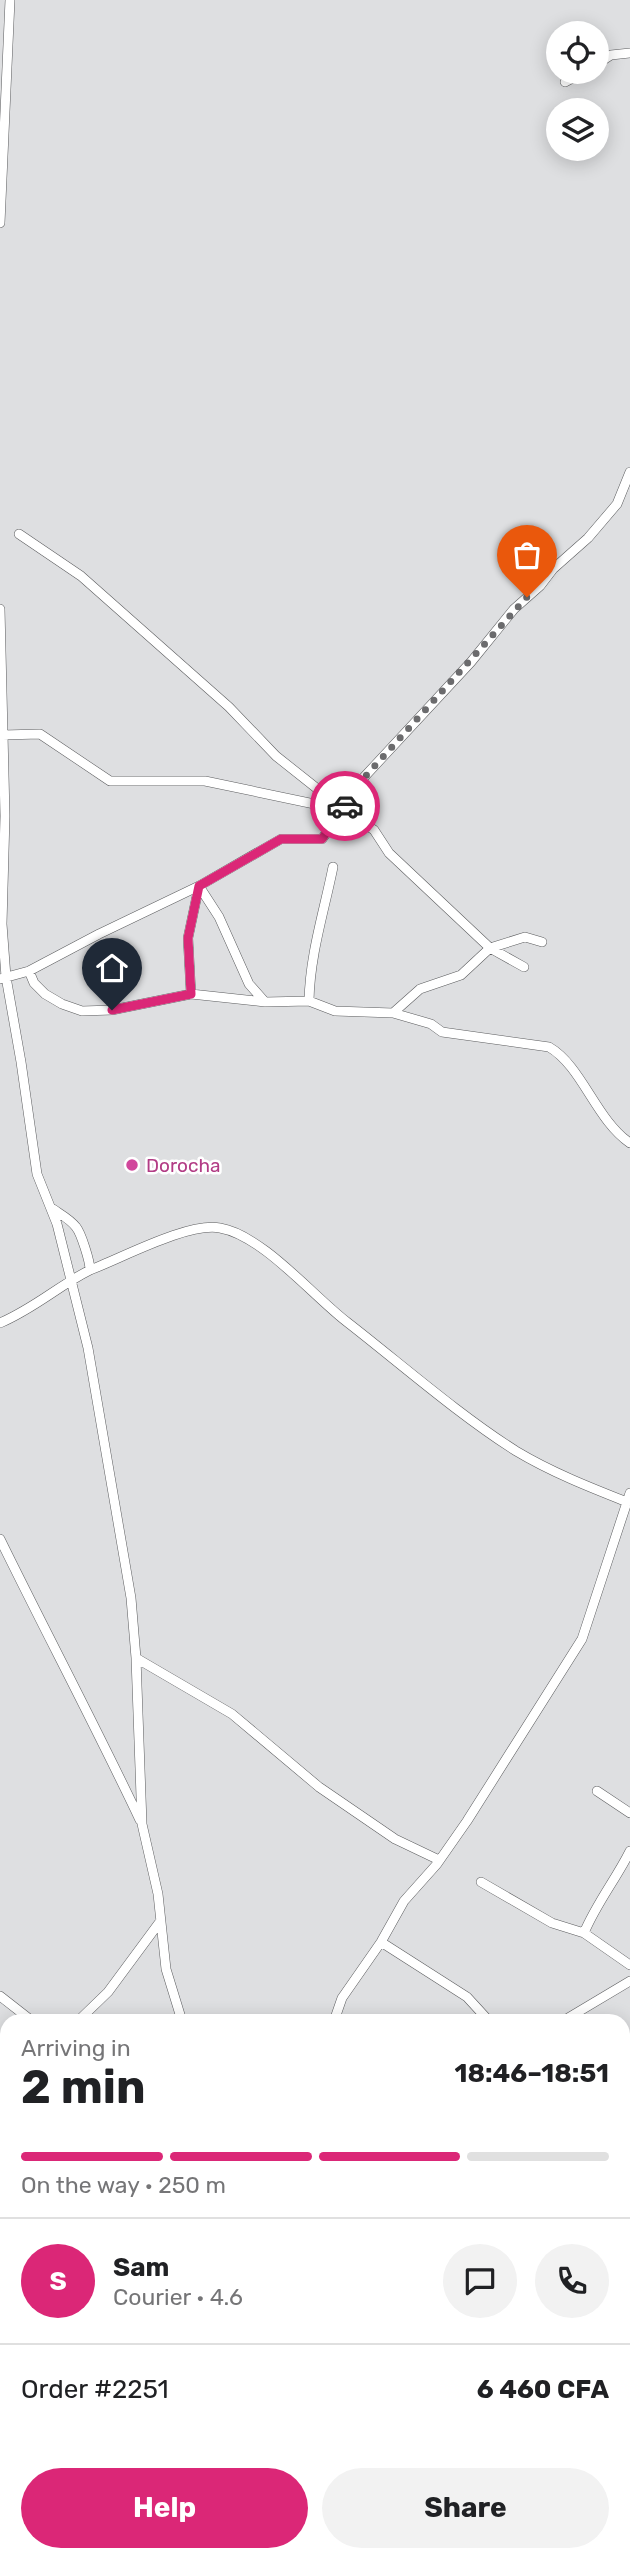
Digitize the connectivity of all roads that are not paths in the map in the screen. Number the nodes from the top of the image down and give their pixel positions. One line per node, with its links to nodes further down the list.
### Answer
1 (10, 0): 4 (street)
2 (630, 53): 3 (street)
3 (609, 56)
4 (0, 223)
5 (630, 472): 11 (street)
6 (19, 534): 11 (street)
7 (0, 609): 8 (street)
8 (0, 633): 9 (street)
9 (3, 735): 10 (street); 11 (street)
10 (2, 769): 18 (street)
11 (343, 810): 13 (street); 15 (street)
12 (333, 867): 20 (street)
13 (199, 886): 17 (street); 19 (street); 21 (street)
14 (542, 943): 15 (street)
15 (490, 948): 16 (street); 22 (street)
16 (524, 967)
17 (29, 971): 18 (street); 19 (street)
18 (3, 978): 24 (street)
19 (191, 994): 21 (street)
20 (309, 1001): 21 (street); 22 (street)
21 (265, 1002)
22 (393, 1013): 23 (street)
23 (630, 1143)
24 (51, 1208): 25 (street); 26 (street)
25 (90, 1270): 26 (street); 28 (street)
26 (70, 1279): 27 (street); 30 (street)
27 (0, 1323)
28 (629, 1497): 35 (street)
29 (0, 1539): 33 (street)
30 (136, 1658): 33 (street); 35 (street)
31 (597, 1791): 32 (street)
32 (630, 1813)
33 (142, 1824): 37 (street)
34 (630, 1851): 38 (street)
35 (439, 1860): 39 (street)
36 (481, 1882): 38 (street)
37 (159, 1923): 44 (street); 45 (street)
38 (584, 1933): 40 (street)
39 (381, 1942): 46 (street); 47 (street)
40 (630, 1965)
41 (630, 1981): 48 (street)
42 (0, 1996): 43 (street)
43 (23, 2014)
44 (85, 2014)
45 (180, 2014)
46 (336, 2014)
47 (483, 2014)
48 (575, 2014)

